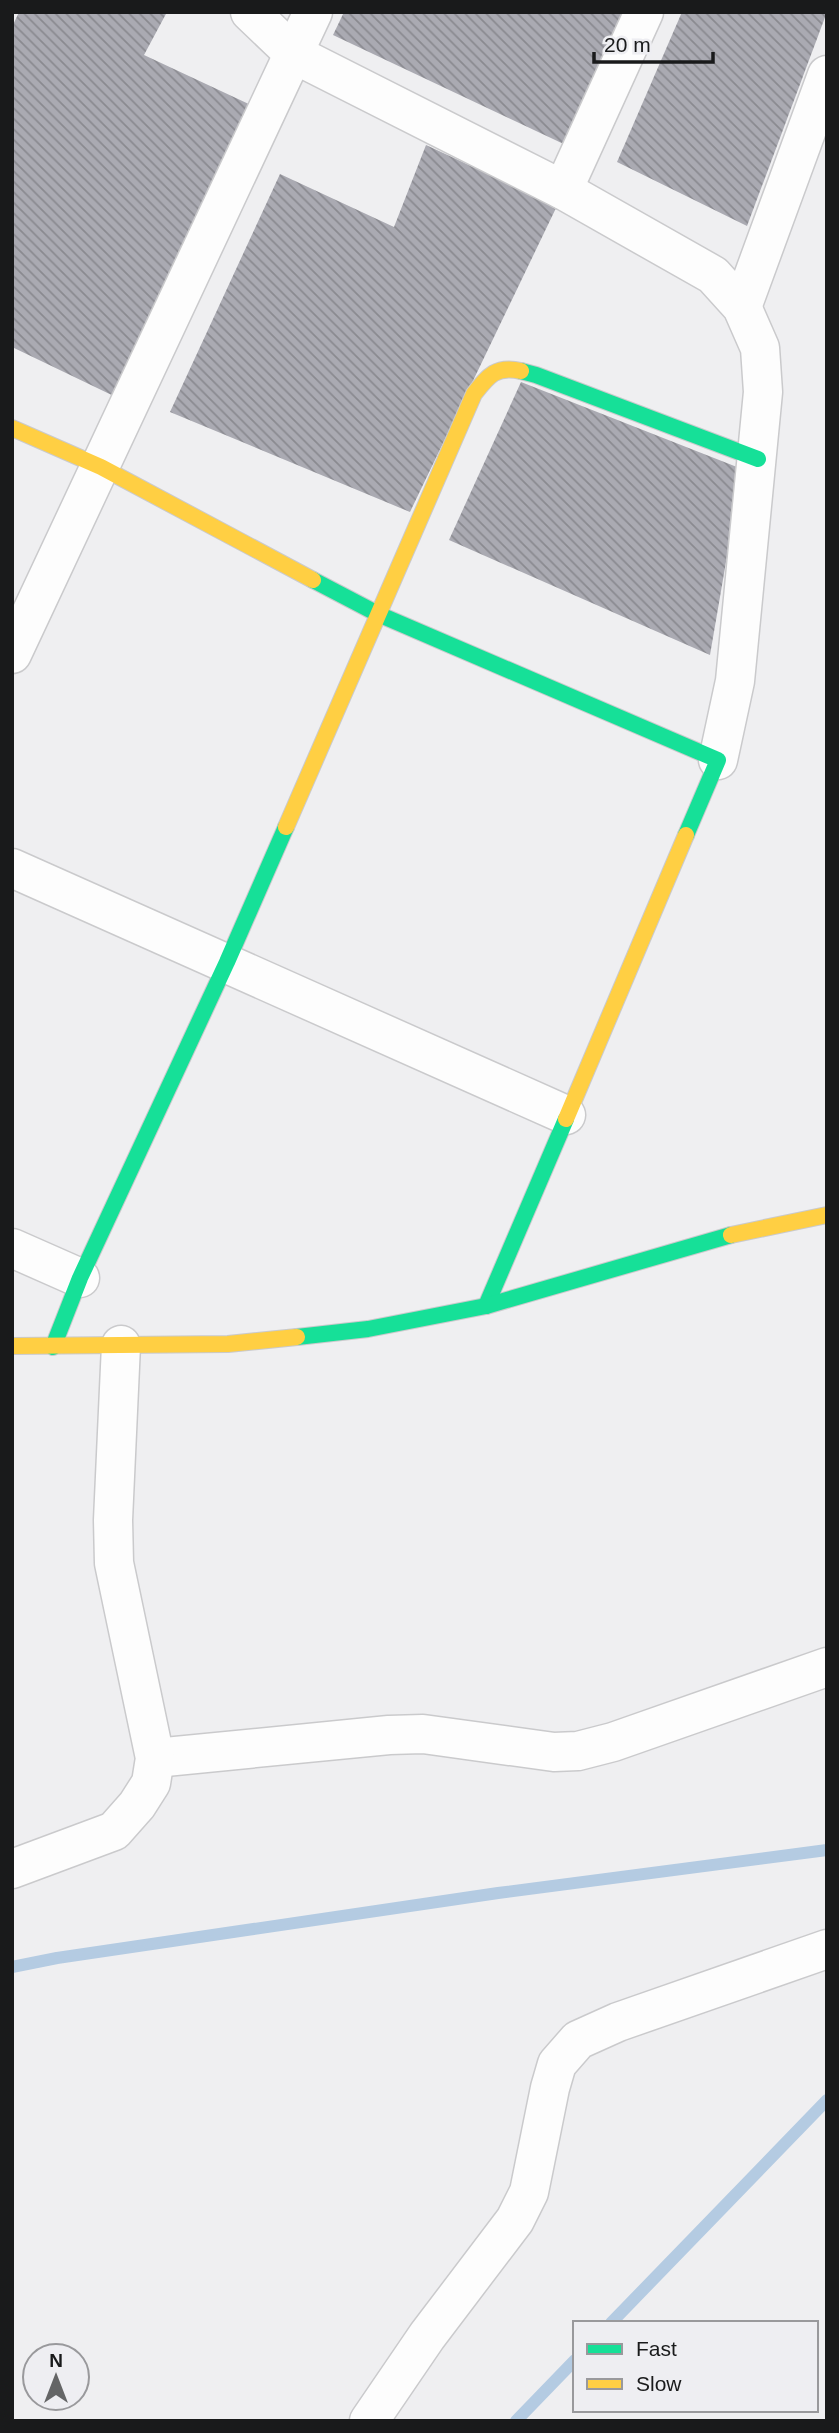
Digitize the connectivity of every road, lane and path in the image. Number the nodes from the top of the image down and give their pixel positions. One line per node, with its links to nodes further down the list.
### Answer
1 (250, 12): 4 (street)
2 (313, 12): 4 (street)
3 (644, 12): 6 (street)
4 (294, 54): 6 (street); 10 (street)
5 (827, 75): 7 (street)
6 (563, 190): 7 (street)
7 (742, 307): 9 (street)
8 (12, 428): 10 (street)
9 (758, 459): 11 (street); 13 (street)
10 (101, 467): 11 (street); 12 (street)
11 (378, 614): 13 (street); 15 (street)
12 (12, 654)
13 (718, 760): 16 (street)
14 (12, 868): 15 (street)
15 (227, 962): 16 (street); 19 (street)
16 (566, 1115): 20 (street)
17 (827, 1215): 20 (street)
18 (12, 1248): 19 (street)
19 (80, 1278): 23 (street)
20 (486, 1306): 21 (street)
21 (121, 1345): 23 (street); 25 (street)
22 (12, 1346): 23 (street)
23 (53, 1347)
24 (827, 1667): 25 (street)
25 (155, 1758): 26 (street)
26 (12, 1870)
27 (827, 1949): 28 (street)
28 (369, 2421)

